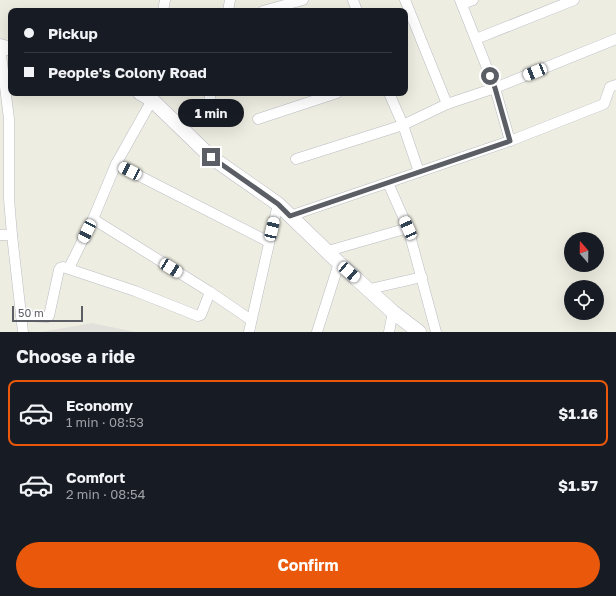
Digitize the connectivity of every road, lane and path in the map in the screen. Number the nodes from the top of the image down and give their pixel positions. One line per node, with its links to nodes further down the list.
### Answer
1 (303, 0): 6 (street)
2 (405, 0): 16 (street)
3 (473, 0): 5 (street)
4 (574, 0): 7 (street)
5 (461, 2): 7 (street)
6 (274, 8)
7 (476, 39): 11 (street)
8 (616, 39): 11 (street)
9 (0, 46): 18 (street)
10 (616, 85): 20 (street)
11 (495, 88): 16 (street); 20 (street)
12 (145, 96): 22 (street)
13 (146, 96): 25 (street)
14 (328, 96): 17 (street)
15 (390, 96): 19 (street)
16 (447, 104): 19 (street)
17 (258, 118)
18 (4, 121): 30 (street)
19 (403, 125): 21 (street); 23 (street)
20 (510, 141): 23 (street)
21 (296, 159)
22 (116, 164): 27 (street); 31 (street)
23 (418, 172): 24 (street)
24 (388, 183): 26 (street); 28 (street)
25 (278, 204): 26 (street); 31 (street)
26 (290, 216): 32 (street)
27 (93, 219): 34 (street); 37 (street)
28 (408, 228): 32 (street); 35 (street)
29 (0, 234): 30 (street)
30 (12, 234): 39 (street)
31 (269, 242): 40 (street)
32 (328, 251): 33 (street)
33 (339, 263): 36 (street); 43 (street)
34 (69, 268): 37 (street); 39 (street)
35 (422, 277): 36 (street); 46 (street)
36 (370, 289): 38 (street)
37 (210, 292): 40 (street)
38 (393, 312): 44 (street); 45 (street)
39 (21, 316): 41 (street)
40 (251, 320): 42 (street)
41 (23, 332)
42 (249, 332)
43 (317, 332)
44 (389, 332)
45 (419, 332)
46 (436, 332)

